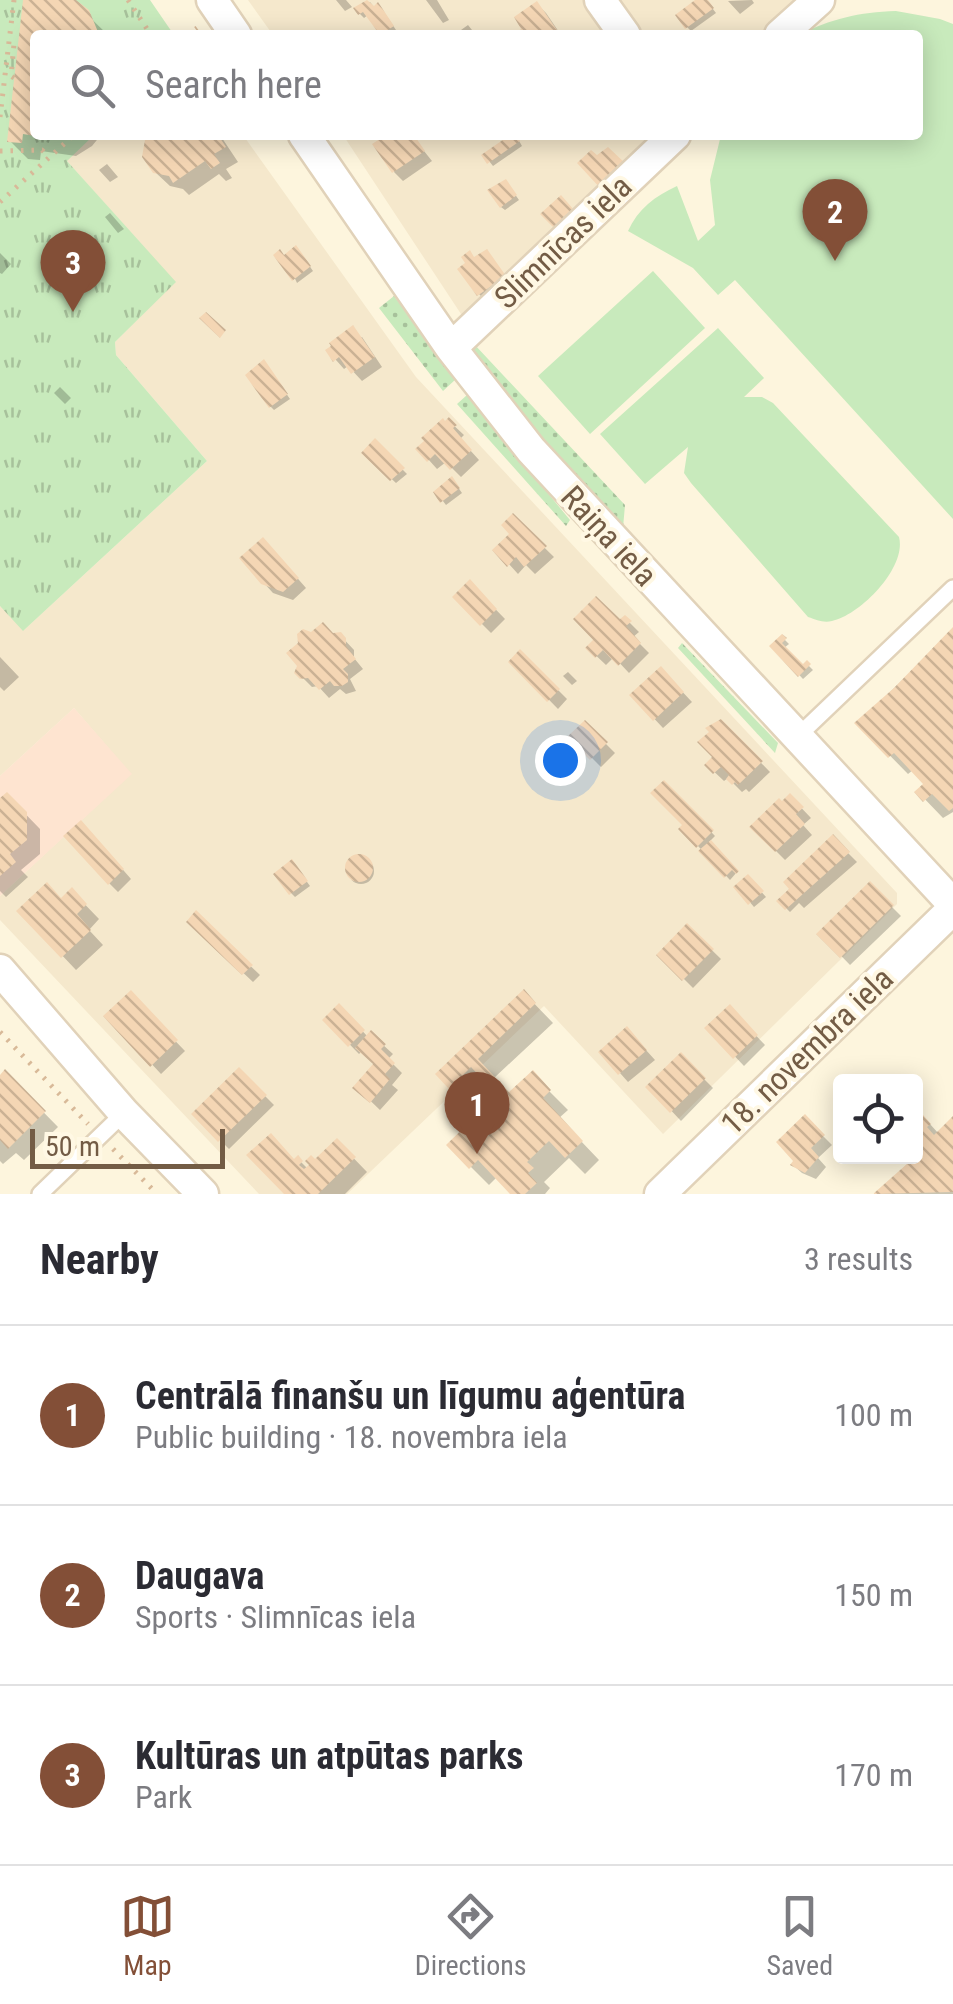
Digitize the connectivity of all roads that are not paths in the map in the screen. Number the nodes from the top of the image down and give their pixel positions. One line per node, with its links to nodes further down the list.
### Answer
1 (212, 0): 4 (street)
2 (600, 0): 5 (street)
3 (818, 0): 6 (street)
4 (233, 30)
5 (621, 30)
6 (785, 30)
7 (307, 140): 9 (street, Raiņa iela)
8 (670, 140): 9 (street, Slimnīcas iela)
9 (451, 348): 11 (street, Raiņa iela)
10 (953, 588): 11 (lane)
11 (798, 737): 12 (street, Raiņa iela)
12 (953, 906): 17 (street, 18. novembra iela)
13 (0, 970): 14 (street)
14 (124, 1112): 15 (lane); 16 (street)
15 (40, 1194)
16 (203, 1194)
17 (660, 1194)

